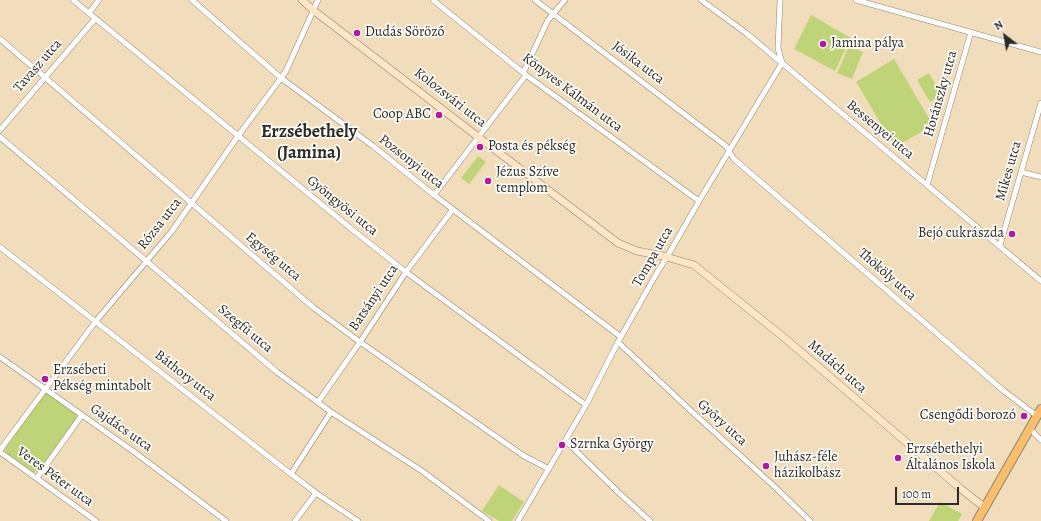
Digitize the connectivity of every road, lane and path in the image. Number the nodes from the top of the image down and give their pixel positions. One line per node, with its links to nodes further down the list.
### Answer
1 (73, 0): 13 (street, Gyöngyösi utca)
2 (99, 0): 13 (street)
3 (192, 0): 22 (street, Pozsonyi utca)
4 (302, 0): 12 (street, Kolozsvári utca)
5 (318, 0): 12 (street, Rózsa utca)
6 (433, 0): 20 (street, Könyves Kálmán utca)
7 (535, 0): 14 (street, Jósika utca)
8 (565, 0): 14 (street)
9 (702, 0): 19 (street, Bessenyei utca)
10 (780, 0): 19 (street)
11 (856, 0): 16 (street)
12 (313, 10): 22 (street, Rózsa utca); 27 (street, Kolozsvári utca)
13 (89, 13): 15 (street, Gyöngyösi utca)
14 (553, 15): 20 (street); 28 (street, Jósika utca)
15 (95, 19): 21 (street, Tavasz utca); 25 (street, Gyöngyösi utca)
16 (971, 32): 18 (street); 32 (street, Horánszky utca)
17 (0, 39): 21 (street, Egység utca)
18 (1041, 52)
19 (782, 64): 29 (street, Tompa utca); 32 (street, Bessenyei utca)
20 (524, 73): 27 (street); 34 (street, Könyves Kálmán utca)
21 (45, 77): 24 (street, Tavasz utca); 35 (street, Egység utca)
22 (281, 78): 25 (street, Rózsa utca); 33 (street, Pozsonyi utca)
23 (1041, 103): 30 (street, Mikes utca)
24 (0, 130)
25 (238, 136): 35 (street, Rózsa utca); 41 (street, Gyöngyösi utca)
26 (0, 137): 40 (street, Szegfű utca)
27 (478, 137): 33 (street); 39 (street, Kolozsvári utca)
28 (726, 146): 29 (street, Thököly utca)
29 (729, 152): 34 (street, Tompa utca); 51 (street, Thököly utca)
30 (1021, 172): 31 (street); 37 (street, Mikes utca)
31 (1041, 177)
32 (927, 185): 37 (street, Bessenyei utca)
33 (434, 195): 36 (street, Pozsonyi utca)
34 (699, 201): 39 (street, Tompa utca)
35 (191, 204): 40 (street, Rózsa utca); 45 (street, Egység utca)
36 (453, 209): 41 (street, Batsányi utca); 44 (street, Pozsonyi utca)
37 (1000, 245): 42 (street, Bessenyei utca)
38 (0, 247): 43 (street, Báthory utca)
39 (667, 257): 44 (street, Tompa utca); 61 (street, Madách utca)
40 (147, 261): 43 (street, Rózsa utca); 48 (street, Szegfű utca)
41 (406, 272): 45 (street, Batsányi utca); 49 (street, Gyöngyösi utca)
42 (1041, 281)
43 (96, 322): 47 (street, Rózsa utca); 58 (street, Báthory utca)
44 (619, 339): 49 (street, Tompa utca); 69 (street, Győry utca)
45 (360, 342): 48 (street, Batsányi utca); 57 (street, Egység utca)
46 (0, 357): 47 (street, Gajdács utca)
47 (46, 390): 52 (street, Gajdács utca); 56 (street, Rózsa utca)
48 (318, 402): 50 (street, Szegfű utca)
49 (586, 405): 55 (street, Tompa utca)
50 (331, 412): 58 (street); 66 (street, Szegfű utca)
51 (1039, 412): 53 (main road)
52 (82, 415): 59 (street); 63 (street, Gajdács utca)
53 (1030, 429): 54 (street); 61 (main road)
54 (1041, 440)
55 (566, 441): 57 (street, Tompa utca); 68 (street)
56 (0, 451): 59 (street, Veres Péter utca)
57 (549, 469): 67 (street, Tompa utca)
58 (291, 474): 60 (street, Báthory utca)
59 (37, 478): 62 (street, Veres Péter utca)
60 (316, 493): 64 (street); 65 (street, Báthory utca)
61 (984, 508): 70 (main road)
62 (96, 521)
63 (226, 521)
64 (295, 521)
65 (358, 521)
66 (489, 521)
67 (518, 521)
68 (650, 521)
69 (810, 521)
70 (977, 521)

